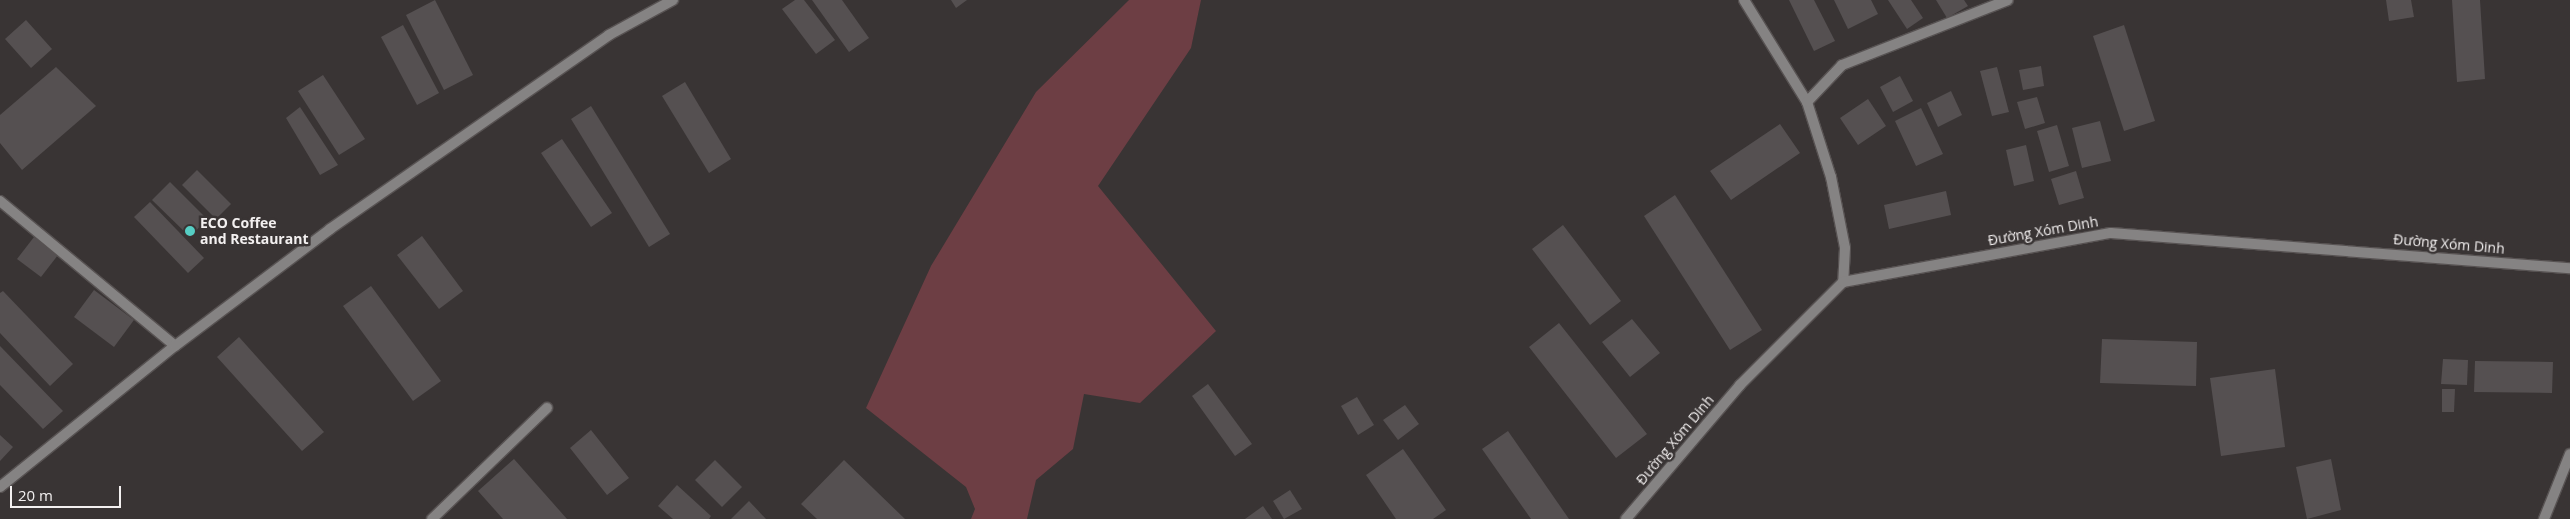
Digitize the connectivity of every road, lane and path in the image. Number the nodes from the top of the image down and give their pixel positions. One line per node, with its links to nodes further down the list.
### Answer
1 (673, 0): 8 (street)
2 (1744, 0): 4 (street)
3 (2008, 0): 4 (street)
4 (1807, 102): 7 (street)
5 (0, 201): 8 (street)
6 (2570, 268): 7 (street, Đường Xóm Dinh)
7 (1844, 282): 13 (street, Đường Xóm Dinh)
8 (175, 346): 11 (street)
9 (547, 408): 12 (street)
10 (2570, 454): 14 (street)
11 (0, 486)
12 (432, 519)
13 (1626, 519)
14 (2544, 519)

